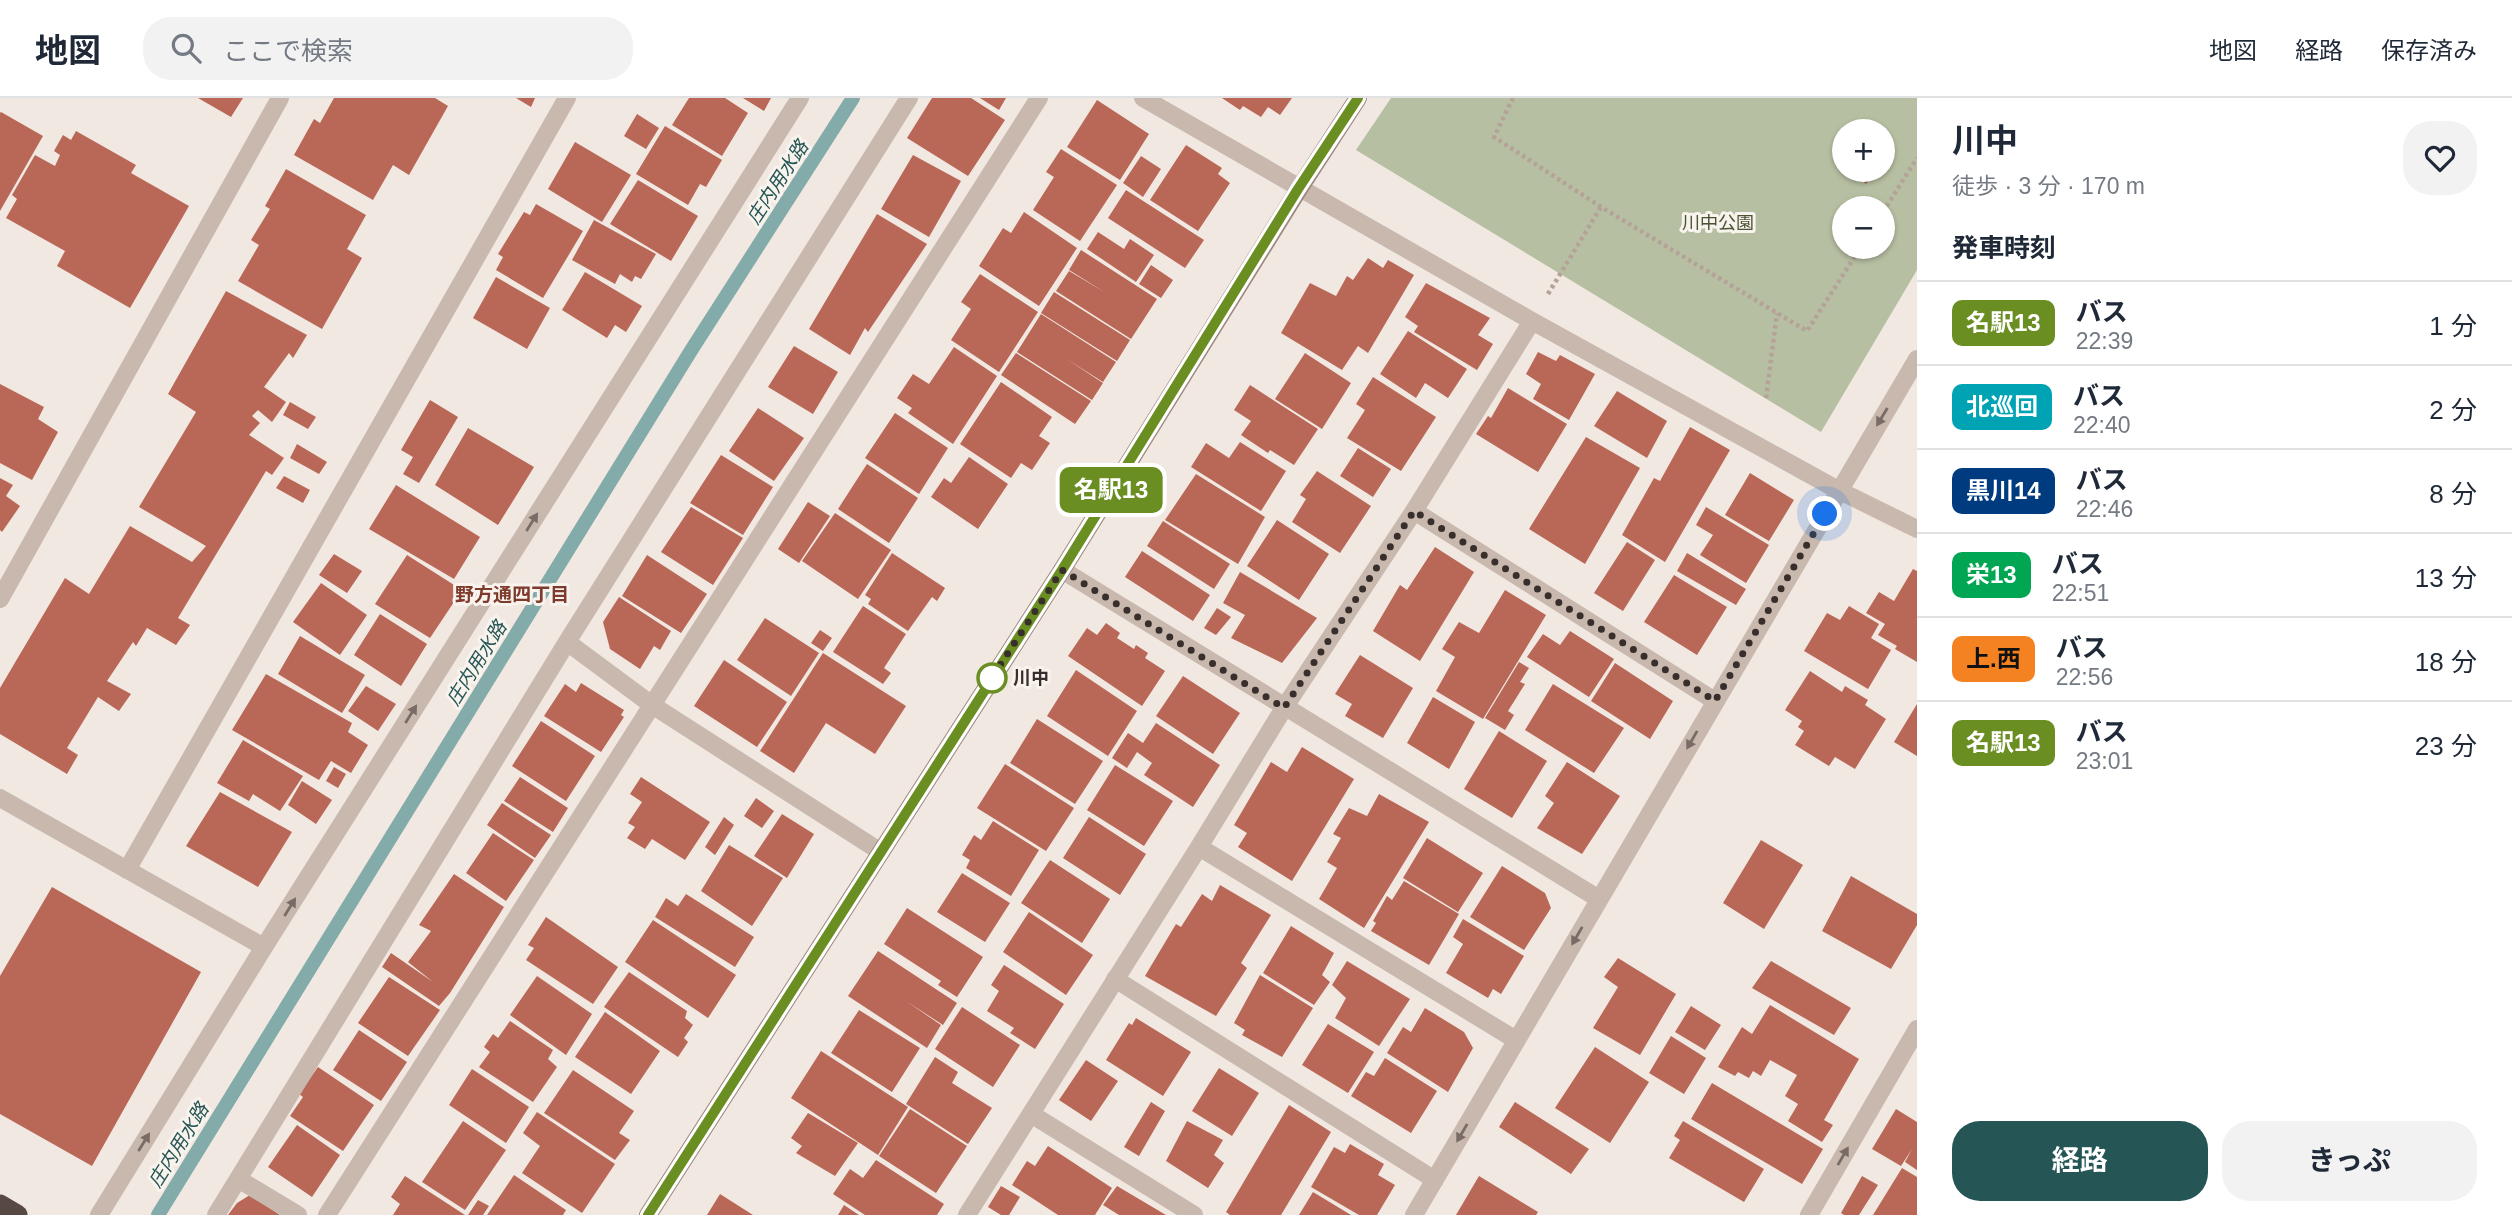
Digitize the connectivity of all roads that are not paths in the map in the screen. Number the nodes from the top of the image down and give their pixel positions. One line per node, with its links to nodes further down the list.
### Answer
1 (280, 98): 15 (street)
2 (568, 98): 23 (street)
3 (800, 98): 25 (street, one-way to 3)
4 (909, 98): 16 (street)
5 (1039, 98): 18 (street)
6 (1143, 98): 8 (street)
7 (1358, 98): 8 (street)
8 (1298, 189): 9 (street); 14 (street)
9 (1532, 321): 11 (street); 12 (street)
10 (1917, 359): 11 (street, one-way to 11)
11 (1838, 490): 13 (street); 17 (street)
12 (1414, 511): 17 (street); 19 (street)
13 (1917, 529)
14 (1062, 570): 19 (street); 22 (street)
15 (0, 599)
16 (567, 642): 18 (street); 30 (street)
17 (1715, 701): 24 (street, one-way to 24)
18 (652, 705): 22 (street); 37 (street)
19 (1284, 708): 21 (street); 24 (street)
20 (0, 798): 23 (street)
21 (1199, 847): 26 (street); 28 (street)
22 (881, 852): 38 (street)
23 (127, 870): 25 (street)
24 (1599, 899): 28 (street, one-way to 28)
25 (264, 947): 33 (street, one-way to 25)
26 (1115, 979): 29 (street); 31 (street)
27 (1917, 1029): 42 (street, one-way to 27)
28 (1516, 1041): 31 (street, one-way to 31)
29 (1031, 1114): 39 (street); 40 (street)
30 (238, 1179): 35 (street); 36 (street)
31 (1435, 1180): 41 (street)
32 (0, 1205): 34 (highway)
33 (103, 1207)
34 (17, 1215)
35 (216, 1215)
36 (298, 1215)
37 (327, 1215)
38 (648, 1215)
39 (967, 1215)
40 (1194, 1215)
41 (1414, 1215)
42 (1809, 1215)

